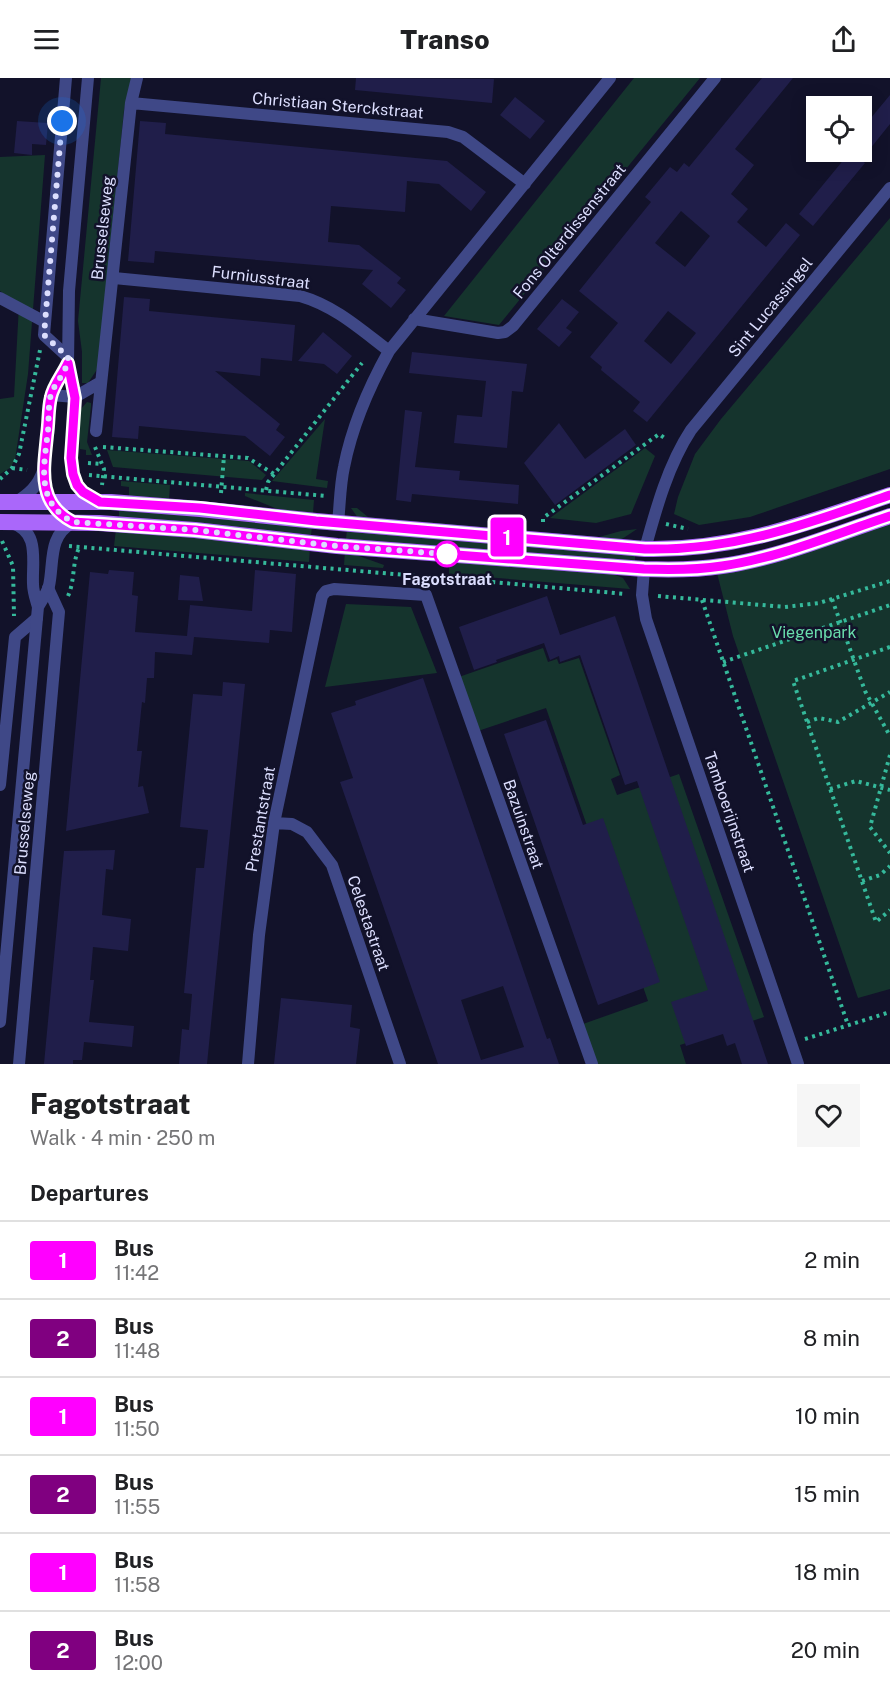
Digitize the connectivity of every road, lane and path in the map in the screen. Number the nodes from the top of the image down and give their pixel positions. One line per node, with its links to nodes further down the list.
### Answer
1 (66, 78): 12 (street)
2 (88, 78): 14 (street, Brusselseweg)
3 (137, 78): 6 (street, Brusselseweg)
4 (610, 78): 7 (street)
5 (715, 78): 11 (street, Fons Olterdissenstraat)
6 (131, 104): 7 (street, Christiaan Sterckstraat); 9 (street, Brusselseweg)
7 (525, 184): 11 (street)
8 (890, 188): 20 (street, Sint Lucassingel)
9 (114, 278): 13 (street, Furniusstraat); 15 (street, Brusselseweg)
10 (0, 298): 12 (street)
11 (414, 319): 13 (street)
12 (44, 329): 14 (street); 24 (path)
13 (389, 351): 23 (path); 29 (street)
14 (68, 360): 16 (street, Brusselseweg); 17 (street, Brusselseweg)
15 (100, 382): 17 (street); 18 (street, Brusselseweg)
16 (51, 395): 17 (street); 22 (street, Brusselseweg)
17 (75, 398): 32 (street, Brusselseweg)
18 (96, 431): 19 (path)
19 (95, 446): 21 (path); 25 (path)
20 (679, 450): 37 (street, Sint Lucassingel); 38 (path)
21 (224, 456): 23 (path); 25 (path)
22 (43, 471): 30 (street, Brusselseweg); 31 (lane, Brusselseweg)
23 (274, 474): 26 (path)
24 (0, 479)
25 (222, 487): 26 (path); 27 (path)
26 (266, 490): 29 (path)
27 (221, 493)
28 (890, 495): 41 (main road)
29 (340, 497): 36 (street)
30 (7, 502): 31 (main road)
31 (52, 502): 32 (main road); 35 (lane, Brusselseweg)
32 (100, 502): 36 (main road)
33 (890, 516): 42 (main road)
34 (5, 522): 35 (main road); 49 (street, Brusselseweg)
35 (73, 522): 42 (main road); 44 (street, Brusselseweg)
36 (338, 523): 41 (main road)
37 (652, 524): 39 (path); 41 (street, Sint Lucassingel)
38 (542, 528)
39 (691, 530)
40 (2, 541): 52 (path)
41 (645, 549)
42 (644, 569): 73 (street, Tamboerijnstraat)
43 (427, 577): 50 (path)
44 (48, 588): 49 (street, Brusselseweg); 50 (street, Brusselseweg)
45 (334, 589): 65 (street, Prestantstraat); 77 (street, Bazuinstraat)
46 (832, 599): 51 (path)
47 (702, 600): 55 (path)
48 (890, 605): 51 (path)
49 (38, 612): 52 (street, Brusselseweg); 71 (street, Brusselseweg)
50 (59, 612): 74 (street, Brusselseweg)
51 (840, 622): 54 (path); 55 (path)
52 (15, 638): 61 (street, Brusselseweg)
53 (890, 647): 54 (path)
54 (853, 659): 57 (path); 58 (path)
55 (723, 662): 72 (path)
56 (890, 692): 57 (path)
57 (871, 702): 58 (path); 59 (path)
58 (807, 722): 63 (path)
59 (890, 736)
60 (890, 754): 62 (path)
61 (0, 786)
62 (881, 788): 63 (path); 64 (path); 66 (path)
63 (830, 789): 68 (path)
64 (890, 790)
65 (274, 823): 75 (street, Prestantstraat); 76 (street, Celestastraat)
66 (890, 853)
67 (890, 866): 68 (path)
68 (862, 881): 69 (path)
69 (890, 909)
70 (890, 1012): 72 (path)
71 (0, 1022)
72 (848, 1025): 73 (path)
73 (791, 1043): 78 (street, Tamboerijnstraat)
74 (19, 1064)
75 (248, 1064)
76 (400, 1064)
77 (592, 1064)
78 (798, 1064)

